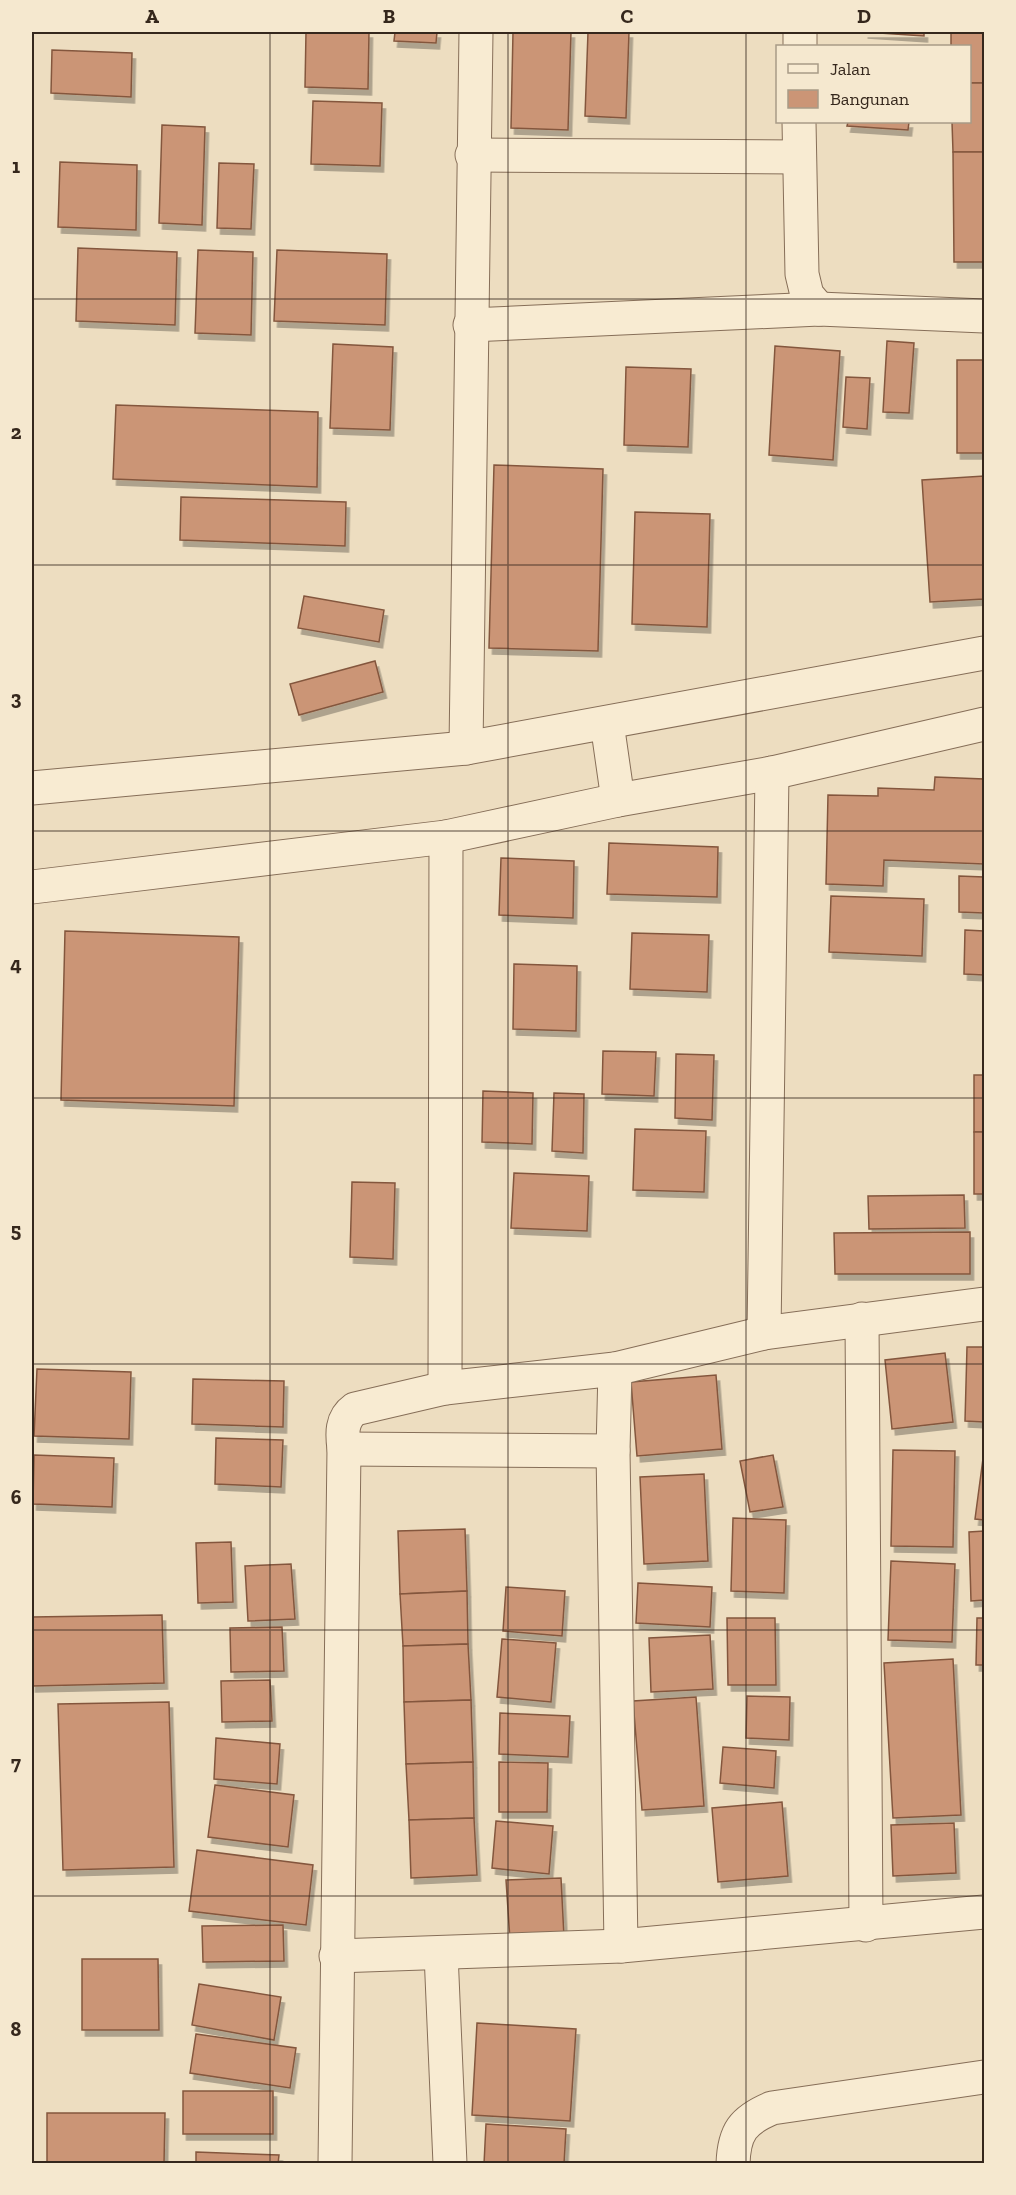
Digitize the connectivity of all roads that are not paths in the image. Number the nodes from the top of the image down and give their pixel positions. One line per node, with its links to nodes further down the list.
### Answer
1 (476, 32): 3 (street)
2 (799, 123): 4 (street)
3 (472, 155): 4 (street); 7 (street)
4 (799, 157): 5 (street)
5 (819, 309): 6 (street); 7 (street)
6 (984, 316)
7 (470, 325): 11 (street)
8 (984, 653): 9 (street)
9 (607, 723): 11 (street); 14 (street)
10 (984, 724): 12 (street)
11 (466, 748): 13 (street)
12 (772, 773): 14 (street); 19 (street)
13 (32, 788)
14 (618, 800): 15 (street)
15 (446, 837): 16 (street); 21 (street)
16 (32, 887)
17 (984, 1304): 18 (street)
18 (862, 1319): 19 (street); 25 (street)
19 (764, 1333): 20 (street)
20 (615, 1369): 21 (street); 23 (street)
21 (445, 1388): 22 (street)
22 (344, 1449): 23 (street); 28 (street)
23 (613, 1451): 26 (street)
24 (984, 1912): 25 (street)
25 (866, 1925): 26 (street)
26 (621, 1946): 27 (street)
27 (441, 1953): 28 (street); 31 (street)
28 (336, 1956): 30 (street)
29 (984, 2077): 32 (street)
30 (335, 2163)
31 (450, 2163)
32 (733, 2163)

